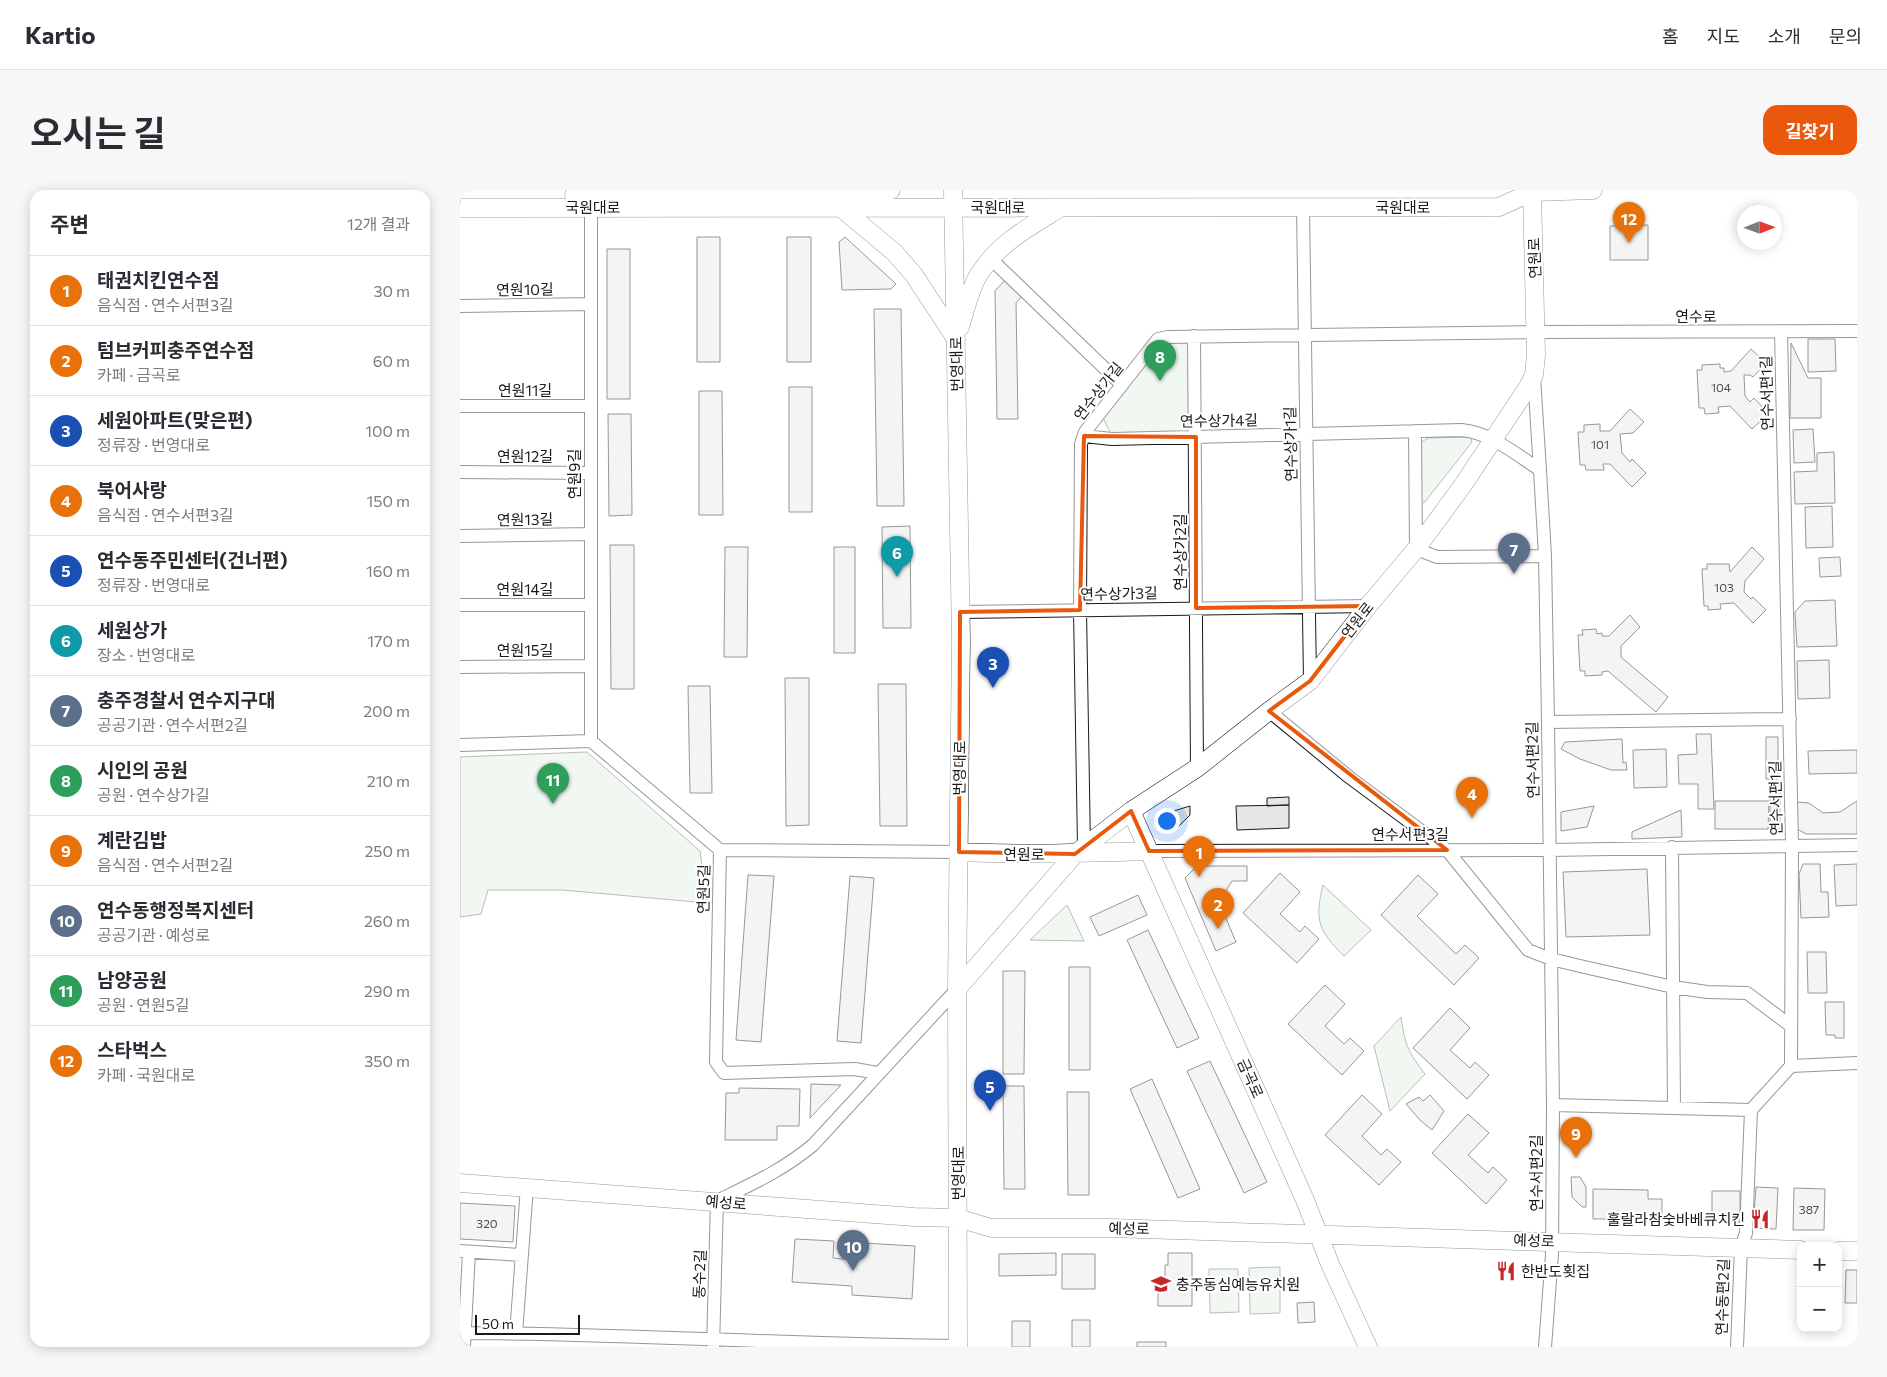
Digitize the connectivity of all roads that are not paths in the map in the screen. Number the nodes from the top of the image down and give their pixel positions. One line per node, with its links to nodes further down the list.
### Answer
1 (849, 190): 2 (street, 국원대로); 5 (street, 국원대로)
2 (890, 190)
3 (1593, 190): 4 (street, 국원대로)
4 (1530, 191): 10 (street, 국원대로); 16 (street, 연원로)
5 (460, 197)
6 (953, 198): 8 (street, 국원대로); 9 (street, 국원대로); 20 (street, 번영대로)
7 (590, 207): 8 (street, 국원대로); 11 (street, 국원대로); 13 (street, 연원9길)
8 (840, 207): 20 (street)
9 (1061, 207): 10 (street, 국원대로); 12 (street)
10 (1303, 207): 18 (street, 연수상가1길)
11 (460, 208)
12 (991, 259): 20 (street); 22 (street)
13 (591, 304): 14 (street, 연원10길); 24 (street, 연원9길)
14 (460, 306)
15 (1857, 331): 17 (street, 연수로)
16 (1536, 332): 17 (street, 연수로); 18 (street, 연수상가길); 21 (street, 연원로)
17 (1781, 332): 48 (street, 연수서편1길)
18 (1304, 335): 19 (street, 연수상가길); 26 (street, 연수상가1길)
19 (1194, 336): 22 (street, 연수상가길); 28 (street, 연수상가2길)
20 (956, 339): 43 (street, 번영대로)
21 (1534, 375): 29 (street, 연원로); 30 (street, 연수서편2길)
22 (1122, 385): 27 (street, 연수상가길)
23 (460, 406): 24 (street, 연원11길)
24 (590, 406): 32 (street, 연원9길)
25 (1415, 432): 26 (street, 연수상가4길); 29 (street, 연수상가4길); 35 (street)
26 (1306, 434): 28 (street, 연수상가4길); 39 (street, 연수상가1길)
27 (1084, 436): 28 (street, 연수상가4길); 42 (street, 연수상가길)
28 (1196, 437): 41 (street, 연수상가2길)
29 (1493, 440): 30 (street); 35 (street, 연원로)
30 (1540, 470): 36 (street, 연수서편2길)
31 (460, 472): 32 (street, 연원12길)
32 (590, 473): 33 (street, 연원9길)
33 (591, 534): 34 (street, 연원13길); 38 (street, 연원9길)
34 (460, 536)
35 (1416, 549): 36 (street); 40 (street, 연원로)
36 (1545, 556): 49 (street, 연수서편2길)
37 (460, 605): 38 (street, 연원14길)
38 (590, 605): 44 (street, 연원9길)
39 (1310, 606): 40 (street, 연수상가3길); 41 (street, 연수상가3길); 46 (street, 연수상가1길)
40 (1368, 606): 46 (street, 연원로)
41 (1196, 608): 42 (street, 연수상가3길); 52 (street, 연수상가2길)
42 (1080, 610): 43 (street, 연수상가3길); 58 (street, 연수상가길)
43 (960, 612): 62 (street, 번영대로)
44 (591, 666): 45 (street, 연원15길); 50 (street, 연원9길)
45 (460, 667)
46 (1310, 681): 47 (street, 연원로)
47 (1269, 711): 52 (street, 연원로); 60 (street)
48 (1790, 719): 49 (street); 54 (street, 연수서편1길)
49 (1548, 722): 61 (street, 연수서편2길)
50 (591, 741): 51 (street); 57 (street, 연원5길)
51 (460, 745)
52 (1197, 768): 53 (street, 연원로)
53 (1131, 811): 58 (street, 연원로); 59 (street, 금곡로)
54 (1792, 845): 55 (street, 연수서편3길); 56 (street, 연수서편3길); 66 (street, 연수서편1길)
55 (1857, 845)
56 (1672, 847): 61 (street, 연수서편3길); 64 (street)
57 (720, 850): 62 (street); 69 (street, 연원5길)
58 (1080, 850): 59 (street); 62 (street, 연원로); 65 (street)
59 (1148, 850): 60 (street, 연수서편3길); 77 (street, 금곡로)
60 (1447, 850): 61 (street, 연수서편3길); 63 (street)
61 (1549, 850): 63 (street, 연수서편2길)
62 (958, 852): 65 (street, 번영대로)
63 (1551, 959): 64 (street); 70 (street, 연수서편2길)
64 (1673, 987): 66 (street); 71 (street)
65 (956, 989): 69 (street); 76 (street, 번영대로)
66 (1792, 1026): 68 (street, 연수서편1길)
67 (1857, 1063): 68 (street)
68 (1792, 1066): 72 (street)
69 (877, 1073): 75 (street)
70 (1553, 1105): 71 (street); 78 (street, 연수서편2길)
71 (1674, 1107): 72 (street)
72 (1751, 1110): 79 (street)
73 (460, 1183): 74 (street, 예성로)
74 (527, 1187): 75 (street, 예성로); 84 (street)
75 (717, 1201): 76 (street, 예성로); 88 (street, 동수2길)
76 (958, 1218): 77 (street, 예성로); 90 (street, 번영대로)
77 (1317, 1233): 78 (street, 예성로); 92 (street, 금곡로)
78 (1552, 1240): 79 (street, 예성로); 93 (street, 연수서편2길)
79 (1740, 1248): 80 (street, 예성로); 94 (street, 연수동편2길)
80 (1797, 1250)
81 (465, 1251): 84 (street); 85 (street)
82 (1842, 1251): 83 (street)
83 (1857, 1251)
84 (521, 1255): 86 (street)
85 (462, 1333): 86 (street); 91 (street)
86 (516, 1334): 87 (street)
87 (585, 1341): 88 (street)
88 (713, 1343): 89 (street)
89 (819, 1345): 90 (street)
90 (958, 1346)
91 (464, 1347)
92 (1368, 1347)
93 (1545, 1347)
94 (1737, 1347)

